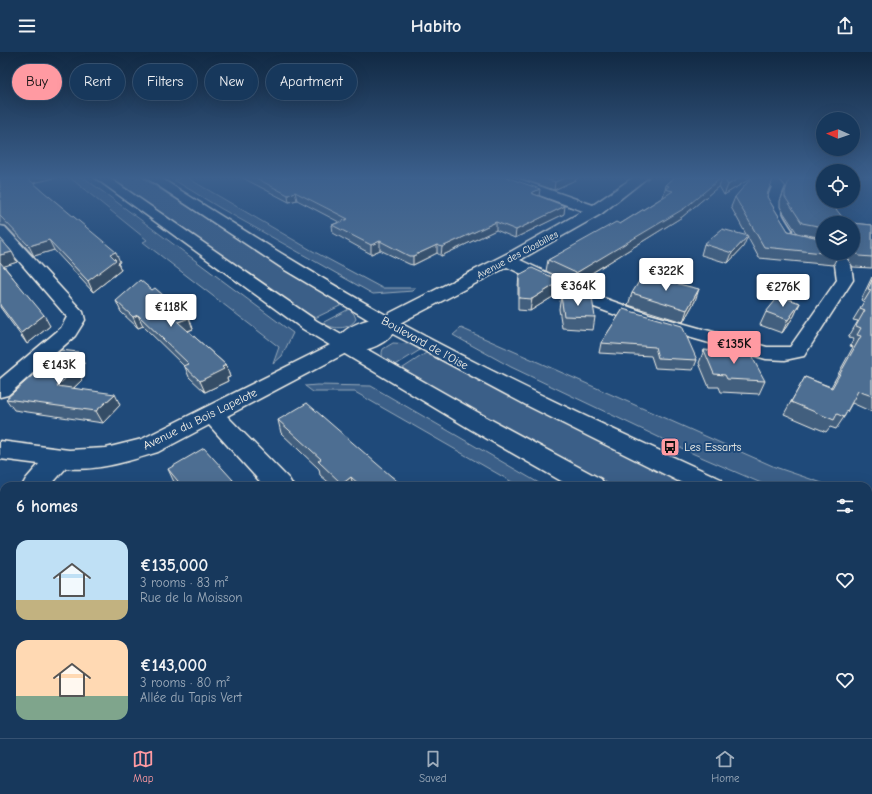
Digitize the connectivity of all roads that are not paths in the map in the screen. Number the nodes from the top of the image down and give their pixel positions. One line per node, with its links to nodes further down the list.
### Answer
1 (145, 209): 10 (street)
2 (201, 209): 9 (street, Boulevard de l'Oise)
3 (773, 209): 6 (street)
4 (596, 210): 7 (street, Avenue des Closbilles)
5 (0, 230): 11 (street)
6 (796, 240)
7 (506, 260): 8 (street); 9 (street, Avenue des Closbilles)
8 (840, 260)
9 (387, 322): 10 (street, Avenue des Closbilles); 18 (street, Boulevard de l'Oise)
10 (344, 346): 12 (street, Avenue du Bois Lapelote); 17 (street)
11 (0, 390)
12 (212, 414): 14 (street, Avenue du Bois Lapelote); 16 (street)
13 (0, 450): 14 (street, Avenue du Bois Lapelote)
14 (59, 459): 15 (street)
15 (39, 482)
16 (276, 482)
17 (585, 482)
18 (704, 482)

